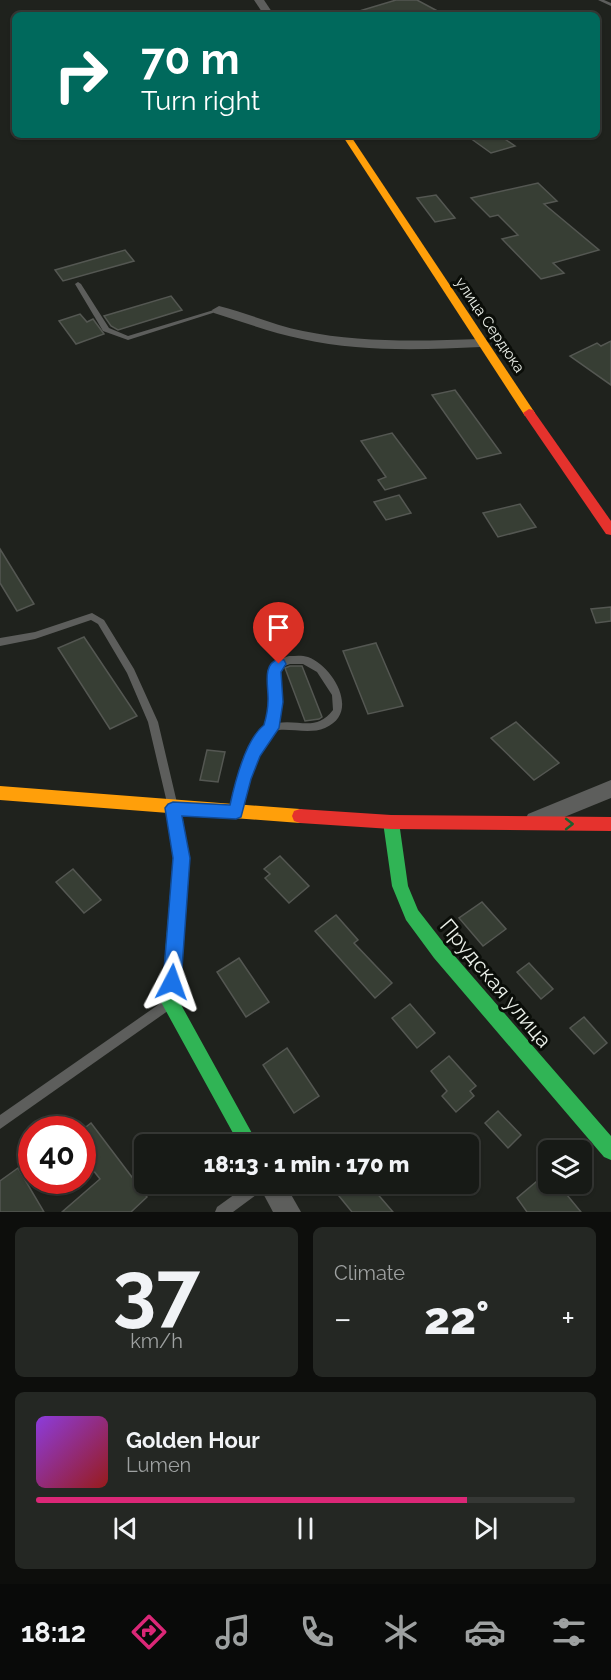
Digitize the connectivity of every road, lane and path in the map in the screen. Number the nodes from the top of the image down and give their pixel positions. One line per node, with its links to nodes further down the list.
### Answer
1 (600, 0): 2 (lane)
2 (611, 5)
3 (348, 138): 6 (street, улица Сердюка)
4 (78, 284): 5 (lane)
5 (219, 310): 6 (street)
6 (481, 343): 7 (street, улица Сердюка)
7 (611, 531)
8 (0, 642): 12 (lane)
9 (271, 728): 9 (lane); 13 (lane)
10 (611, 789): 15 (street)
11 (0, 794): 12 (street)
12 (173, 808): 13 (street); 17 (street)
13 (236, 812): 14 (street)
14 (391, 822): 15 (street); 20 (street, Прудская улица)
15 (526, 824): 16 (street, one-way to 16)
16 (611, 824)
17 (170, 1002): 18 (lane); 19 (street)
18 (0, 1123)
19 (243, 1134)
20 (611, 1150)
21 (246, 1194): 23 (lane)
22 (277, 1194): 24 (street)
23 (222, 1212)
24 (288, 1212)

